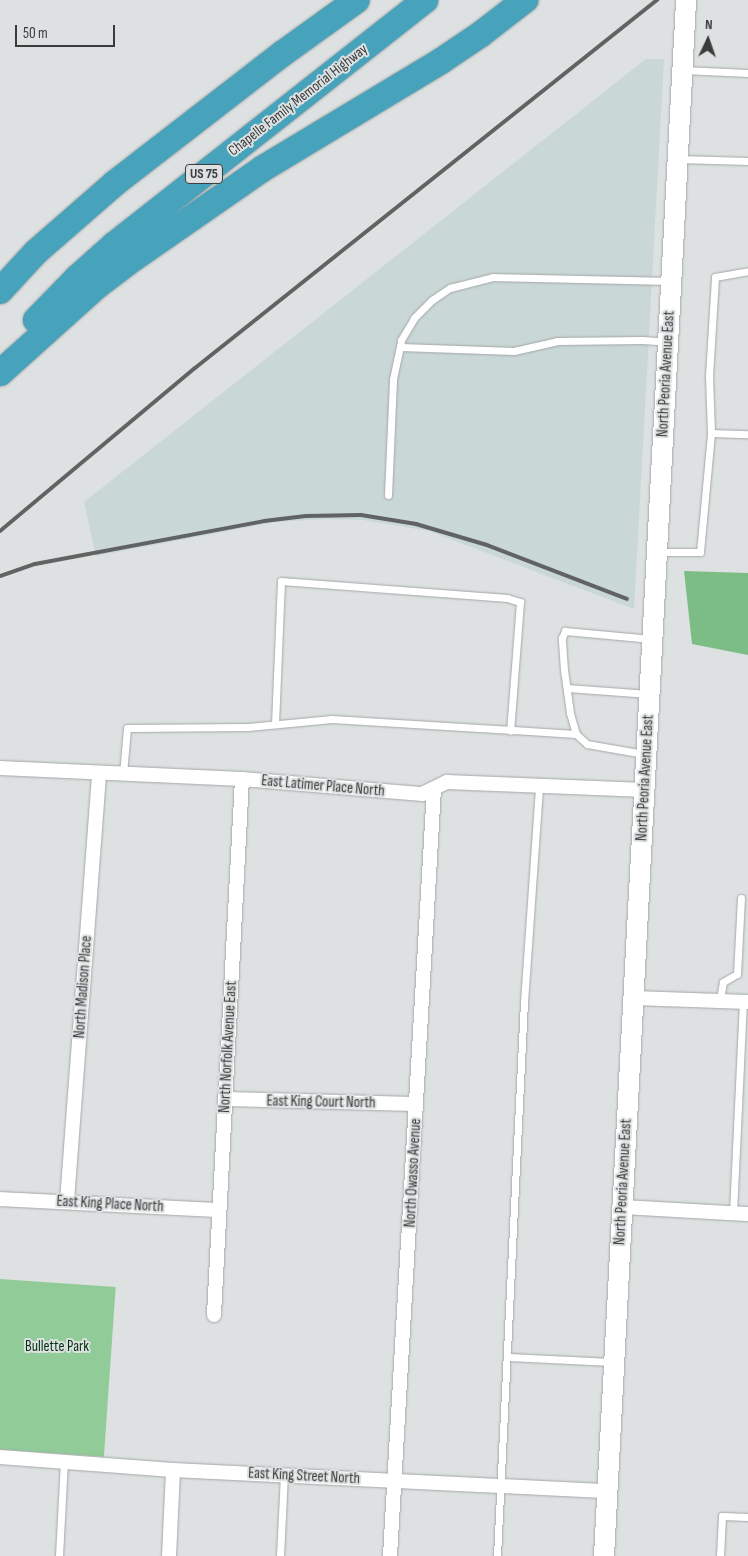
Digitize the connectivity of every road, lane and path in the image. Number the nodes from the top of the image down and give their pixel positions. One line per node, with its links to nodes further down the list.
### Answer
1 (338, 0): 6 (highway)
2 (357, 0): 6 (highway)
3 (425, 0): 16 (highway, Chapelle Family Memorial Highway / US 75)
4 (525, 0): 17 (highway)
5 (686, 0): 7 (main road, North Peoria Avenue East)
6 (282, 54): 13 (highway)
7 (682, 70): 8 (lane); 9 (main road, North Peoria Avenue East)
8 (748, 73)
9 (678, 159): 10 (lane); 12 (main road, North Peoria Avenue East)
10 (748, 161)
11 (748, 271): 18 (lane)
12 (671, 281): 14 (main road, North Peoria Avenue East); 15 (lane)
13 (0, 291)
14 (668, 342): 15 (lane); 21 (main road, North Peoria Avenue East)
15 (400, 347): 20 (lane)
16 (0, 366)
17 (0, 373)
18 (711, 433): 19 (lane); 21 (lane)
19 (748, 434)
20 (388, 495)
21 (656, 552): 22 (main road, North Peoria Avenue East)
22 (652, 639): 23 (lane); 24 (main road, North Peoria Avenue East)
23 (566, 688): 24 (lane); 27 (lane)
24 (649, 694): 28 (main road, North Peoria Avenue East)
25 (275, 724): 26 (lane); 26 (lane); 31 (lane)
26 (510, 731): 27 (lane)
27 (576, 734): 28 (lane)
28 (636, 753): 35 (main road, North Peoria Avenue East)
29 (0, 768): 30 (street, East Latimer Place North)
30 (99, 773): 31 (street, East Latimer Place North); 43 (street, North Madison Place)
31 (123, 774): 32 (street, East Latimer Place North)
32 (242, 779): 34 (street, East Latimer Place North); 40 (street, North Norfolk Avenue East)
33 (539, 786): 34 (street, East Latimer Place North); 35 (street, East Latimer Place North); 49 (lane)
34 (434, 789): 41 (street, North Owasso Avenue)
35 (644, 790): 37 (main road, North Peoria Avenue East)
36 (741, 898): 38 (lane)
37 (634, 998): 38 (street); 44 (main road, North Peoria Avenue East)
38 (720, 1000): 39 (street)
39 (745, 1002): 46 (lane)
40 (225, 1100): 41 (street, East King Court North); 45 (street, North Norfolk Avenue East)
41 (416, 1104): 55 (street, North Owasso Avenue)
42 (0, 1200): 43 (street, East King Place North)
43 (67, 1201): 45 (street, East King Place North)
44 (622, 1207): 46 (street); 50 (main road, North Peoria Avenue East)
45 (220, 1210): 48 (street, North Norfolk Avenue East)
46 (734, 1213): 47 (street)
47 (748, 1214)
48 (214, 1315)
49 (507, 1357): 50 (lane); 56 (lane)
50 (614, 1362): 57 (main road, North Peoria Avenue East)
51 (0, 1457): 52 (street, East King Street North)
52 (64, 1461): 53 (street, East King Street North); 59 (lane)
53 (173, 1470): 54 (street, East King Street North); 60 (street)
54 (284, 1474): 55 (street, East King Street North); 61 (lane)
55 (396, 1481): 56 (street, East King Street North); 62 (street, North Owasso Avenue)
56 (501, 1485): 57 (street, East King Street North); 63 (lane)
57 (608, 1491): 64 (main road, North Peoria Avenue East)
58 (748, 1517): 65 (lane)
59 (59, 1556)
60 (169, 1556)
61 (280, 1556)
62 (390, 1556)
63 (497, 1556)
64 (604, 1556)
65 (720, 1556)

